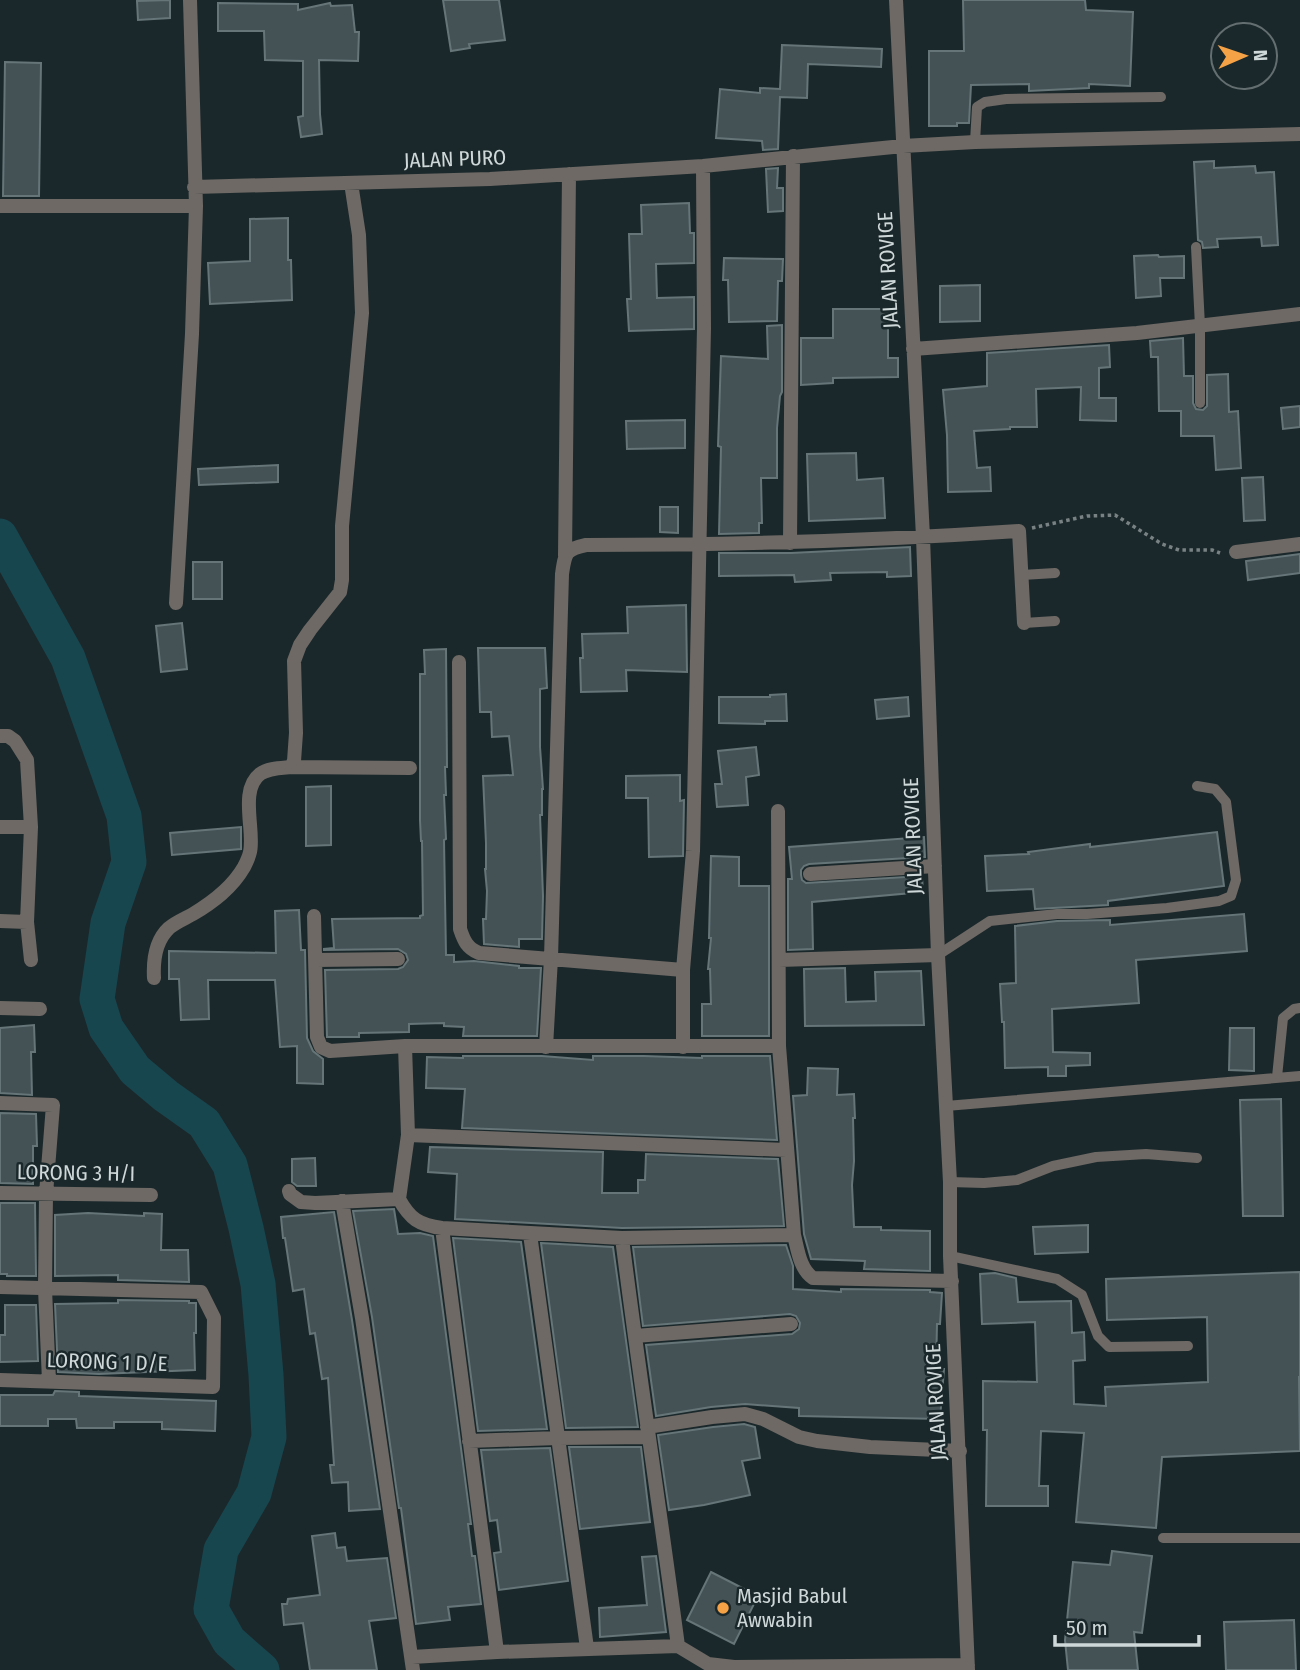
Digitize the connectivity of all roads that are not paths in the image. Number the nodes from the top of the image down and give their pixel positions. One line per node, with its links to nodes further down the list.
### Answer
1 (190, 0): 11 (street)
2 (896, 0): 6 (street, JALAN ROVIGE)
3 (1161, 97): 5 (lane)
4 (1300, 134): 5 (street, JALAN PURO)
5 (975, 142): 6 (street, JALAN PURO)
6 (902, 146): 7 (street, JALAN PURO); 17 (street, JALAN ROVIGE)
7 (793, 156): 8 (street, JALAN PURO); 20 (street)
8 (703, 166): 9 (street, JALAN PURO); 21 (street)
9 (569, 174): 10 (street, JALAN PURO); 24 (street)
10 (351, 183): 11 (street, JALAN PURO); 32 (street)
11 (194, 187): 13 (street)
12 (0, 205): 13 (street)
13 (196, 206): 27 (street)
14 (1196, 247): 16 (lane)
15 (1300, 314): 16 (street)
16 (1200, 326): 17 (street); 18 (lane)
17 (913, 349): 19 (street, JALAN ROVIGE)
18 (1200, 403)
19 (923, 537): 20 (street); 26 (street); 38 (street, JALAN ROVIGE)
20 (790, 543): 21 (street)
21 (699, 544): 24 (street); 49 (street)
22 (1300, 544): 23 (street)
23 (1236, 552)
24 (565, 556): 44 (street)
25 (1055, 573): 26 (lane)
26 (1022, 575): 29 (street)
27 (176, 603)
28 (1055, 621): 29 (lane)
29 (1024, 623)
30 (459, 662): 44 (street)
31 (0, 736): 37 (street)
32 (291, 766): 33 (street); 50 (street)
33 (410, 768)
34 (1197, 786): 43 (lane)
35 (778, 811): 48 (street)
36 (0, 827): 37 (street)
37 (31, 827): 42 (street)
38 (935, 866): 39 (street); 43 (street, JALAN ROVIGE)
39 (810, 874)
40 (314, 916): 47 (street)
41 (0, 921): 42 (street)
42 (27, 922): 46 (street)
43 (938, 955): 48 (street); 61 (street, JALAN ROVIGE)
44 (551, 958): 49 (street); 56 (street)
45 (398, 959): 47 (street)
46 (31, 960)
47 (316, 960): 54 (street)
48 (779, 960): 55 (street)
49 (683, 970): 57 (street)
50 (154, 978)
51 (1300, 1008): 59 (lane)
52 (0, 1009): 53 (street)
53 (40, 1009)
54 (405, 1046): 56 (street); 62 (street)
55 (779, 1046): 57 (street); 63 (street)
56 (546, 1047): 57 (street)
57 (683, 1047)
58 (1300, 1076): 59 (lane)
59 (1277, 1077): 61 (lane)
60 (0, 1103): 68 (street)
61 (946, 1106): 65 (street, JALAN ROVIGE)
62 (408, 1135): 63 (street); 70 (street)
63 (786, 1150): 74 (street)
64 (1197, 1158): 65 (lane)
65 (950, 1182): 76 (street, JALAN ROVIGE)
66 (289, 1191): 71 (street)
67 (0, 1192): 68 (street, LORONG 3 H/I)
68 (46, 1194): 69 (street, LORONG 3 H/I); 79 (street)
69 (151, 1195)
70 (399, 1199): 71 (street); 72 (street)
71 (342, 1201): 94 (street)
72 (442, 1228): 73 (street); 87 (street)
73 (530, 1234): 75 (street); 86 (street)
74 (794, 1235): 75 (street); 77 (street)
75 (622, 1238): 81 (street)
76 (950, 1256): 77 (street, JALAN ROVIGE); 82 (lane)
77 (952, 1281): 88 (street, JALAN ROVIGE)
78 (0, 1287): 79 (street)
79 (45, 1289): 84 (street); 84 (street, LORONG 1 D/E)
80 (791, 1324): 81 (street)
81 (635, 1336): 85 (street)
82 (1188, 1346)
83 (0, 1380): 84 (street, LORONG 1 D/E)
84 (48, 1381)
85 (647, 1432): 86 (street); 88 (street); 91 (street)
86 (558, 1438): 87 (street); 92 (street)
87 (469, 1441): 93 (street)
88 (960, 1451): 95 (street, JALAN ROVIGE)
89 (1163, 1538): 90 (lane)
90 (1300, 1538)
91 (678, 1646): 92 (street); 95 (street)
92 (587, 1648): 93 (street)
93 (498, 1652): 94 (street)
94 (412, 1664)
95 (968, 1668)

